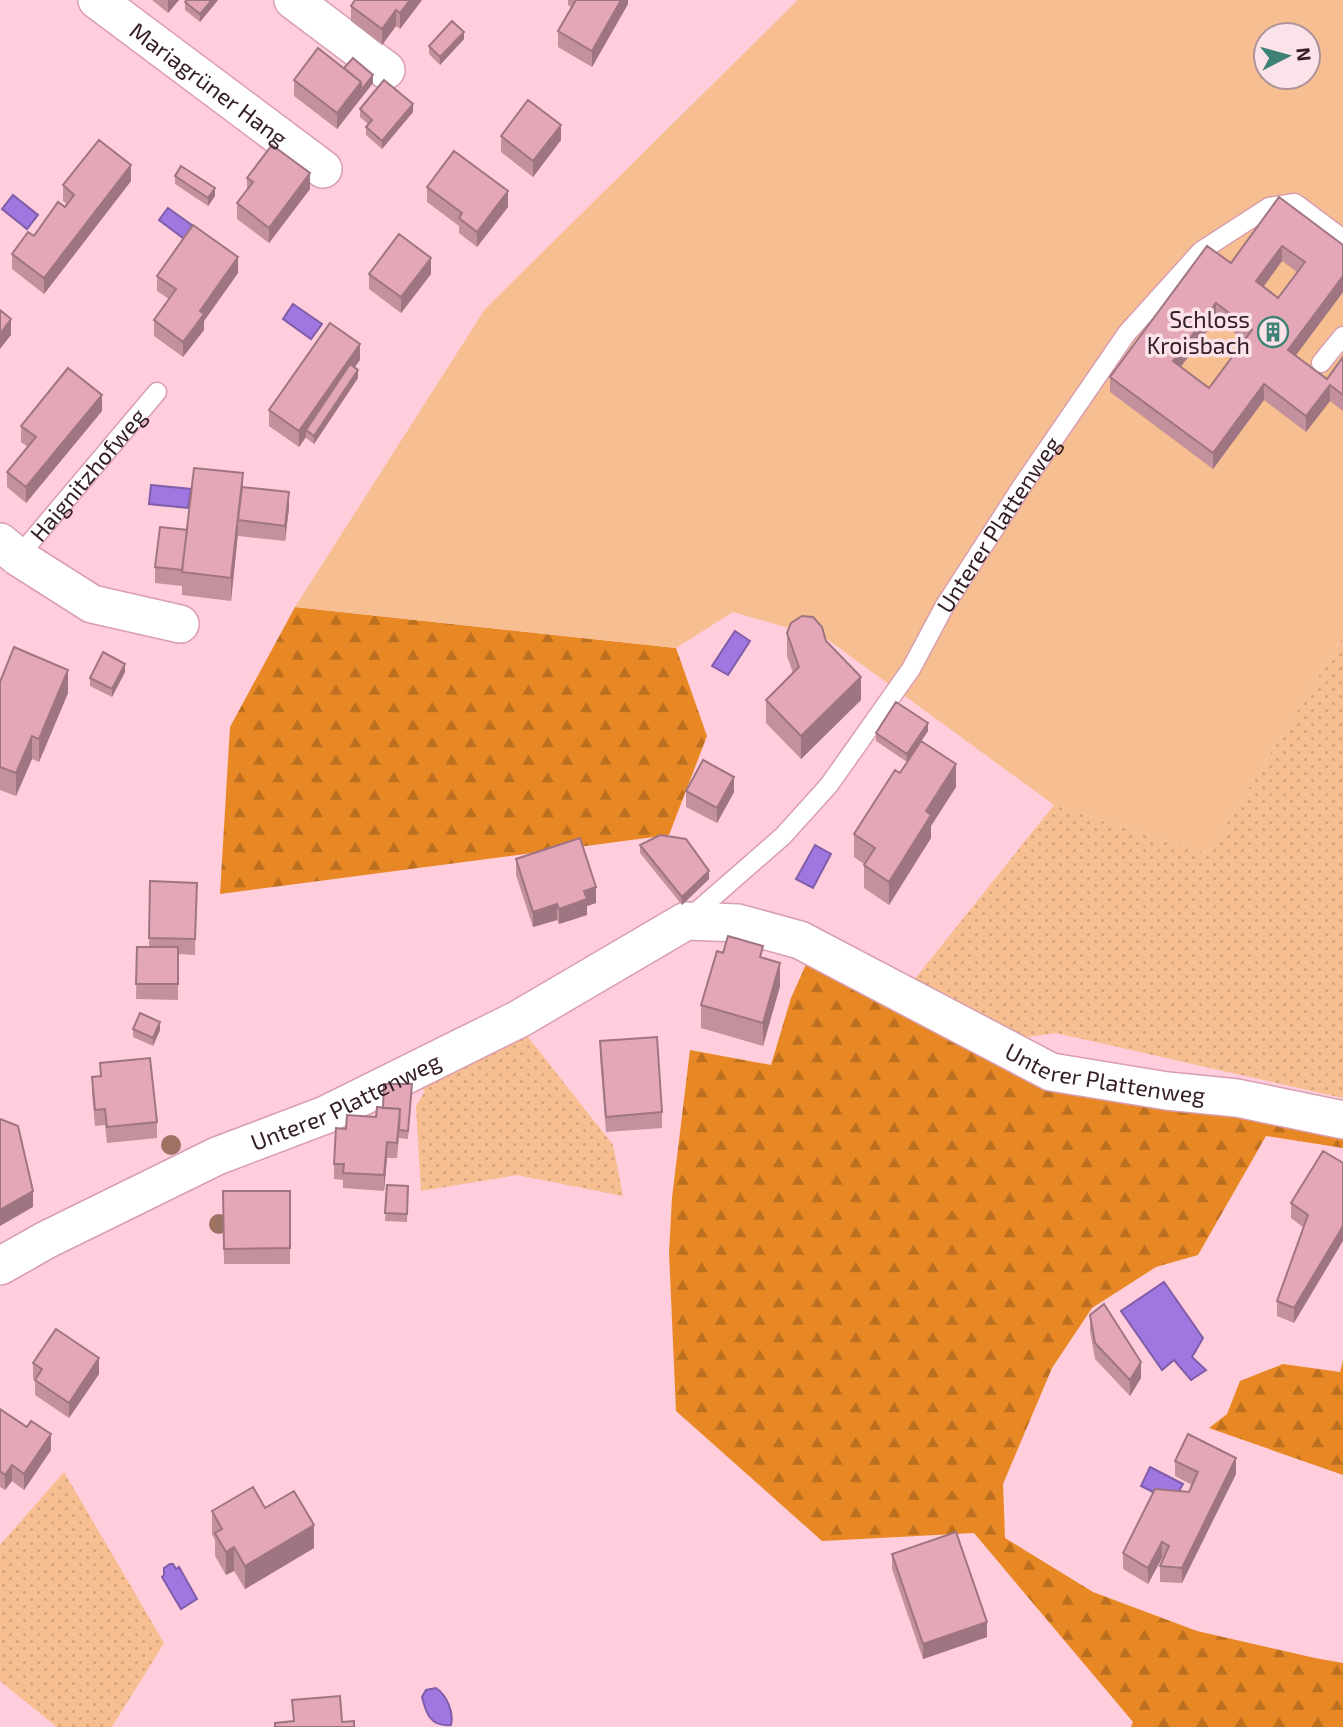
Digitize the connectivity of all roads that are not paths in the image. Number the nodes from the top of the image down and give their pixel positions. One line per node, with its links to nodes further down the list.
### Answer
1 (97, 0): 4 (street, Mariagrüner Hang)
2 (293, 0): 3 (street)
3 (386, 70)
4 (323, 169)
5 (1343, 239): 11 (lane, Unterer Plattenweg)
6 (1343, 336): 7 (lane)
7 (1321, 363)
8 (157, 392): 9 (lane, Haignitzhofweg)
9 (9, 549): 10 (street, Haignitzhofweg)
10 (180, 624)
11 (685, 921): 12 (street, Unterer Plattenweg); 13 (street, Unterer Plattenweg)
12 (1343, 1120)
13 (0, 1266)

